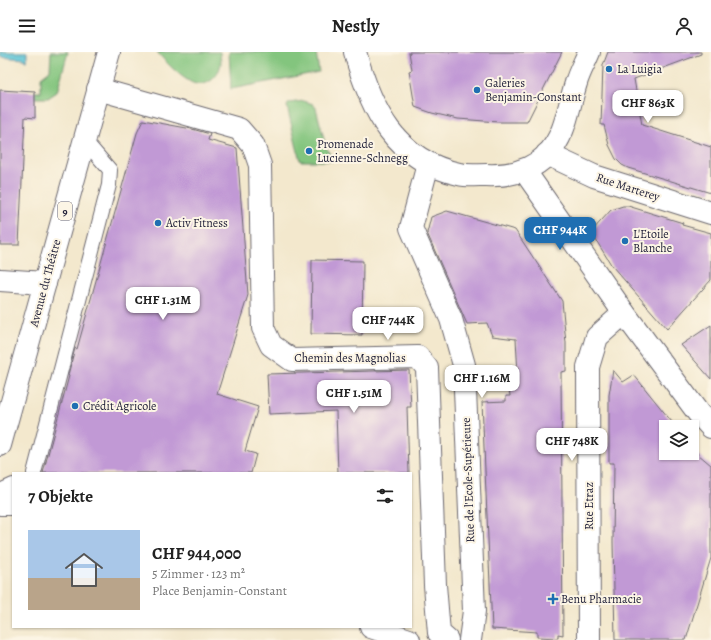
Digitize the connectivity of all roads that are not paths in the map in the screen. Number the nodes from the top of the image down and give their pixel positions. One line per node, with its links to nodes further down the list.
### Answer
1 (109, 52): 4 (street, Avenue du Théâtre / 9)
2 (355, 52): 7 (street)
3 (589, 52): 6 (street)
4 (98, 89): 5 (street, Avenue du Théâtre / 9); 22 (street, Chemin des Magnolias)
5 (84, 140): 11 (street, Avenue du Théâtre / 9); 15 (lane)
6 (548, 154): 8 (street); 9 (street, Rue Marterey)
7 (428, 164): 8 (street); 23 (street, Rue de l'Ecole-Supérieure)
8 (524, 170): 12 (street)
9 (711, 213)
10 (0, 280): 11 (street)
11 (45, 283): 14 (street, Avenue du Théâtre / 9)
12 (624, 313): 13 (street); 24 (street, Rue Etraz)
13 (711, 427)
14 (0, 445)
15 (34, 472)
16 (12, 486): 17 (lane)
17 (0, 492)
18 (0, 504): 19 (street)
19 (12, 504)
20 (374, 628): 21 (street)
21 (403, 639)
22 (447, 640)
23 (470, 640)
24 (590, 640)

